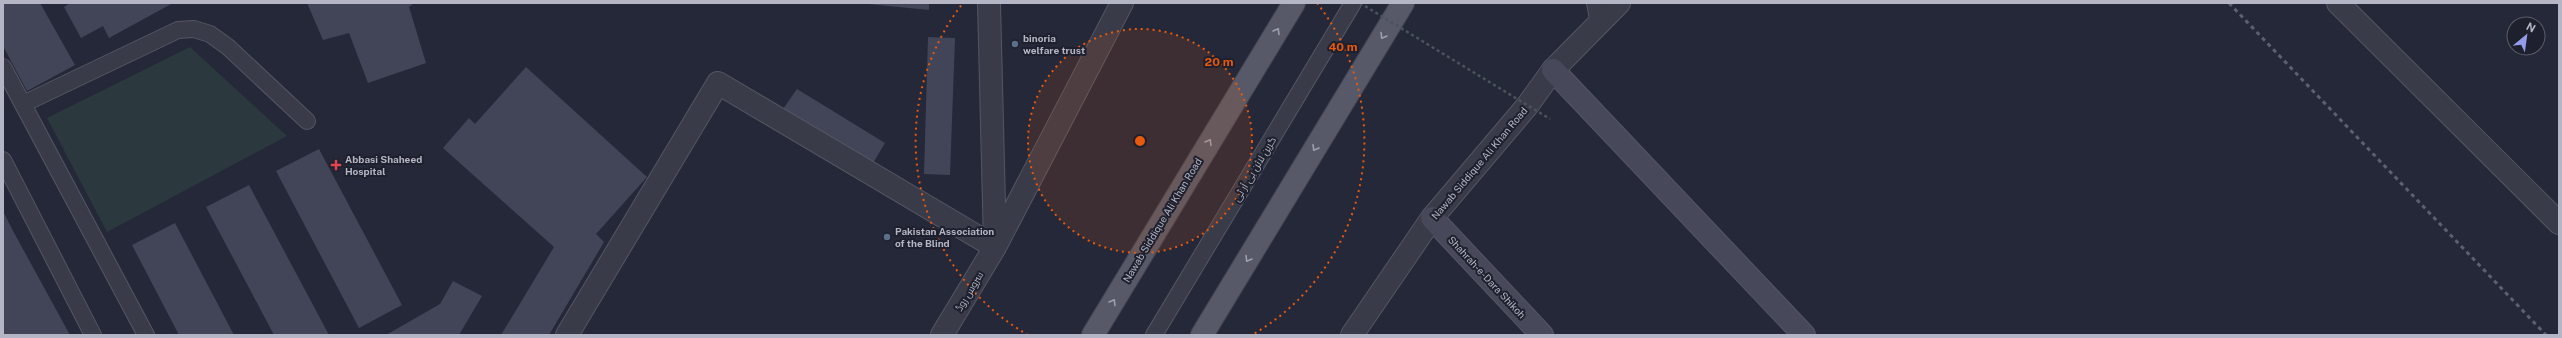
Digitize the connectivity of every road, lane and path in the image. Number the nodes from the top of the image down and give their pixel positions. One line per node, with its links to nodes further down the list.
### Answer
1 (989, 3): 18 (street)
2 (1122, 3): 18 (street, سروس روڈ)
3 (1294, 3): 23 (main road, Nawab Siddique Ali Khan Road, one-way to 3)
4 (1353, 3): 24 (lane, گرین لائن بی آر ٹی)
5 (1360, 3): 13 (path, bridge)
6 (1403, 3): 25 (main road, one-way to 25)
7 (1619, 3): 9 (street, Nawab Siddique Ali Khan Road)
8 (2338, 3): 17 (street)
9 (1597, 13): 11 (street, Nawab Siddique Ali Khan Road)
10 (3, 67): 12 (lane)
11 (1554, 70): 16 (street, Nawab Siddique Ali Khan Road); 28 (street)
12 (23, 104): 14 (lane); 20 (lane)
13 (1550, 119)
14 (307, 121)
15 (3, 160): 19 (lane)
16 (1432, 218): 26 (street, Nawab Siddique Ali Khan Road); 27 (street, Shahrah-e-Dara Shikoh)
17 (2559, 223)
18 (995, 246): 21 (street); 22 (street, سروس روڈ)
19 (93, 335)
20 (146, 335)
21 (567, 335)
22 (942, 335)
23 (1093, 335)
24 (1154, 335)
25 (1202, 335)
26 (1352, 335)
27 (1542, 335)
28 (1804, 335)

